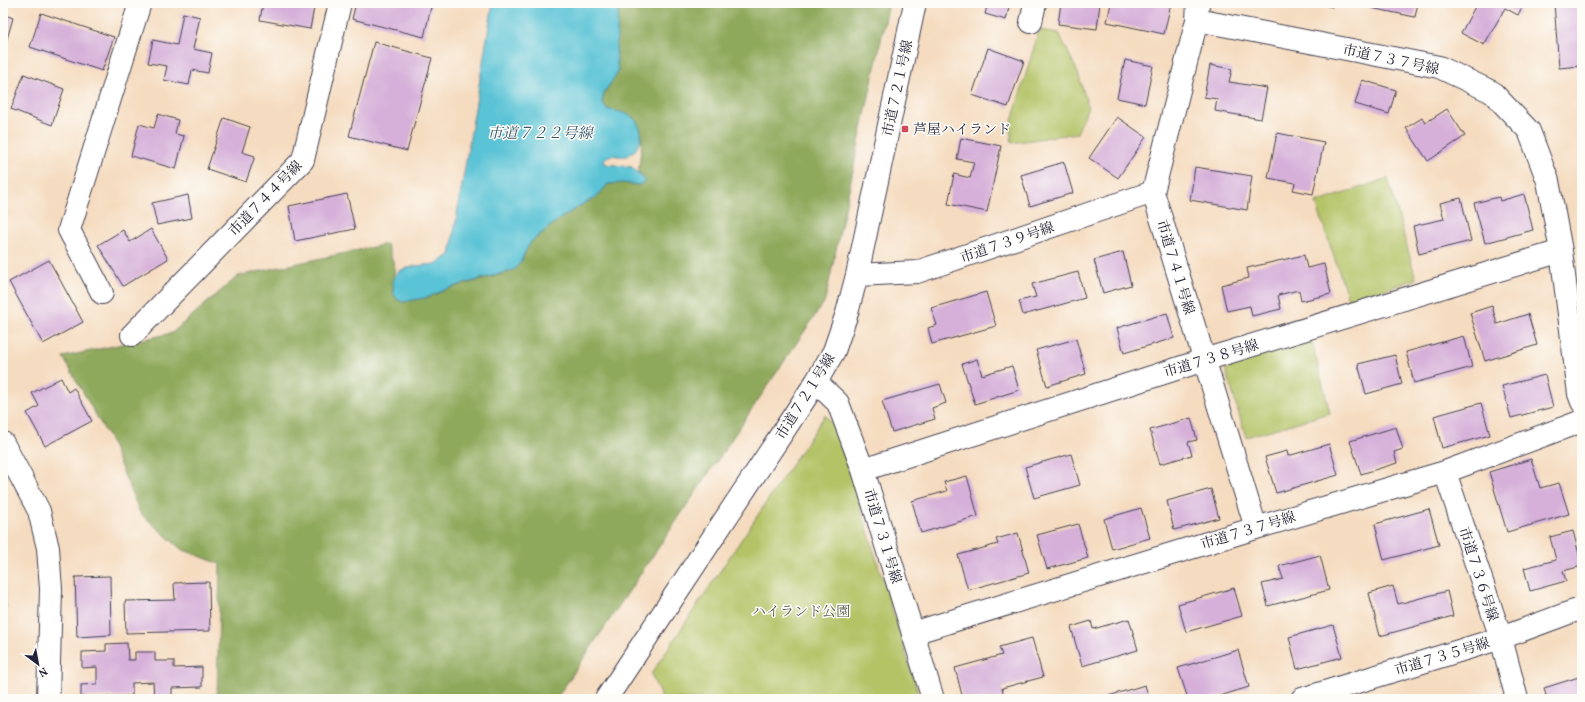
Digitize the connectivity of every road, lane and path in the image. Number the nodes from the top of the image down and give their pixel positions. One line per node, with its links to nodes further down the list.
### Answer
1 (140, 3): 8 (street)
2 (340, 3): 9 (street, 市道７４４号線)
3 (915, 3): 7 (street, 市道７２１号線)
4 (1197, 12): 5 (street); 6 (street, 市道７３７号線)
5 (1153, 192): 7 (street, 市道７３９号線); 10 (street, 市道７４１号線)
6 (1561, 251): 10 (street, 市道７３８号線); 12 (street, 市道７３７号線)
7 (857, 275): 11 (street, 市道７２１号線)
8 (102, 294)
9 (132, 335)
10 (1204, 360): 15 (street, 市道７３８号線); 17 (street, 市道７４１号線)
11 (816, 382): 15 (street, 市道７３１号線); 22 (street, 市道７２１号線)
12 (1582, 402)
13 (1582, 421): 16 (street, 市道７３７号線)
14 (3, 443): 21 (street)
15 (863, 470): 19 (street, 市道７３１号線)
16 (1445, 472): 17 (street, 市道７３７号線); 20 (street, 市道７３６号線)
17 (1256, 528): 19 (street, 市道７３７号線)
18 (1582, 612): 20 (street, 市道７３５号線)
19 (913, 633): 23 (street, 市道７３１号線)
20 (1501, 638): 24 (street, 市道７３５号線); 25 (street, 市道７３６号線)
21 (48, 699)
22 (606, 699)
23 (933, 699)
24 (1302, 699)
25 (1516, 699)

